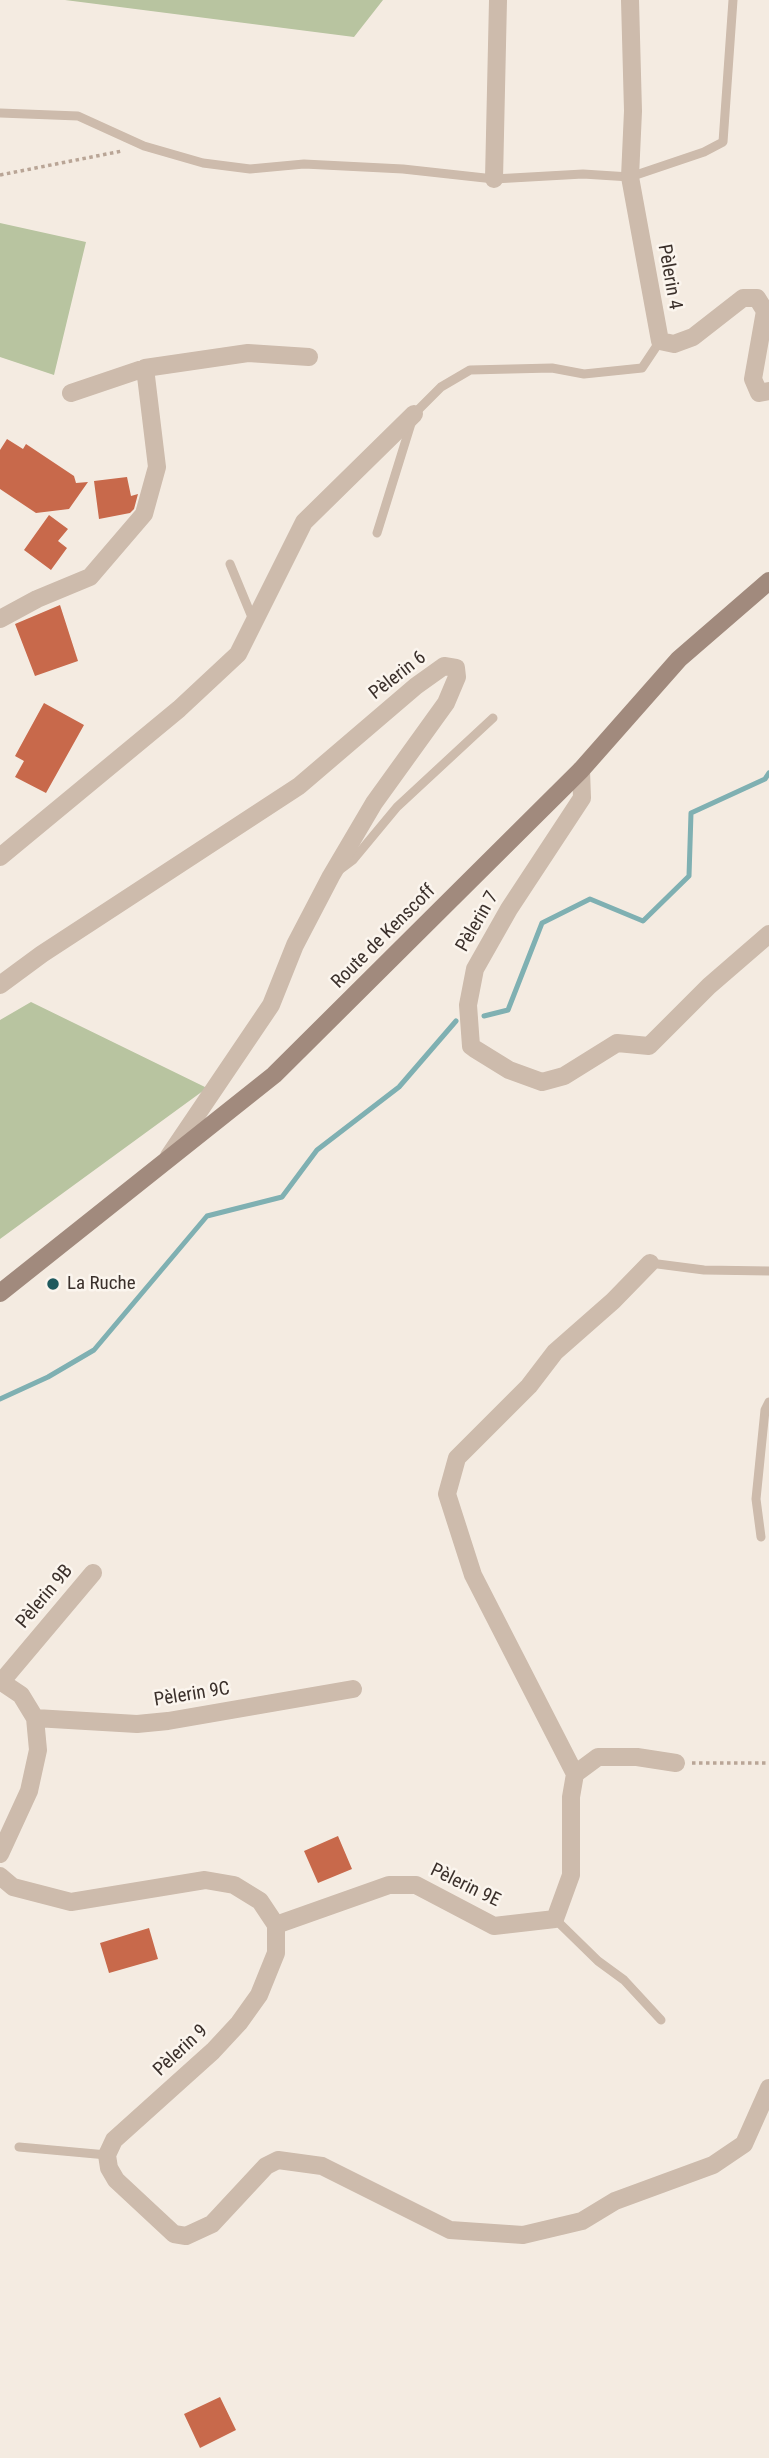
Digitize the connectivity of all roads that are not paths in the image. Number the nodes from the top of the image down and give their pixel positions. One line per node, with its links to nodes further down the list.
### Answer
1 (498, 0): 6 (street)
2 (630, 0): 5 (street, Pèlerin 4)
3 (733, 0): 5 (lane)
4 (0, 113): 6 (lane)
5 (630, 177): 6 (lane); 7 (street, Pèlerin 4)
6 (494, 179)
7 (660, 341): 10 (street, Pèlerin 4); 12 (lane)
8 (309, 357): 9 (street)
9 (145, 368): 11 (street); 16 (street)
10 (769, 391)
11 (71, 393)
12 (414, 414): 13 (lane); 17 (street)
13 (376, 533)
14 (230, 564): 17 (lane)
15 (769, 581): 19 (main road, Route de Kenscoff)
16 (0, 619)
17 (255, 623): 20 (street)
18 (493, 718): 21 (lane)
19 (581, 770): 22 (street, Pèlerin 7); 24 (main road, Route de Kenscoff)
20 (0, 857)
21 (331, 876): 23 (street, Pèlerin 6); 24 (street, Pèlerin 6)
22 (769, 934)
23 (0, 985)
24 (165, 1162): 27 (main road, Route de Kenscoff)
25 (650, 1263): 26 (lane); 35 (street)
26 (769, 1271)
27 (0, 1293)
28 (769, 1402): 29 (lane)
29 (761, 1537)
30 (93, 1573): 31 (street, Pèlerin 9B)
31 (1, 1681): 33 (street)
32 (353, 1689): 33 (street, Pèlerin 9C)
33 (35, 1718): 36 (street)
34 (676, 1763): 35 (street)
35 (575, 1773): 38 (street)
36 (0, 1854)
37 (0, 1876): 39 (street)
38 (555, 1919): 39 (street, Pèlerin 9E); 40 (lane)
39 (276, 1925): 43 (street, Pèlerin 9)
40 (661, 2020)
41 (769, 2088): 43 (street)
42 (19, 2147): 43 (lane)
43 (107, 2155)

